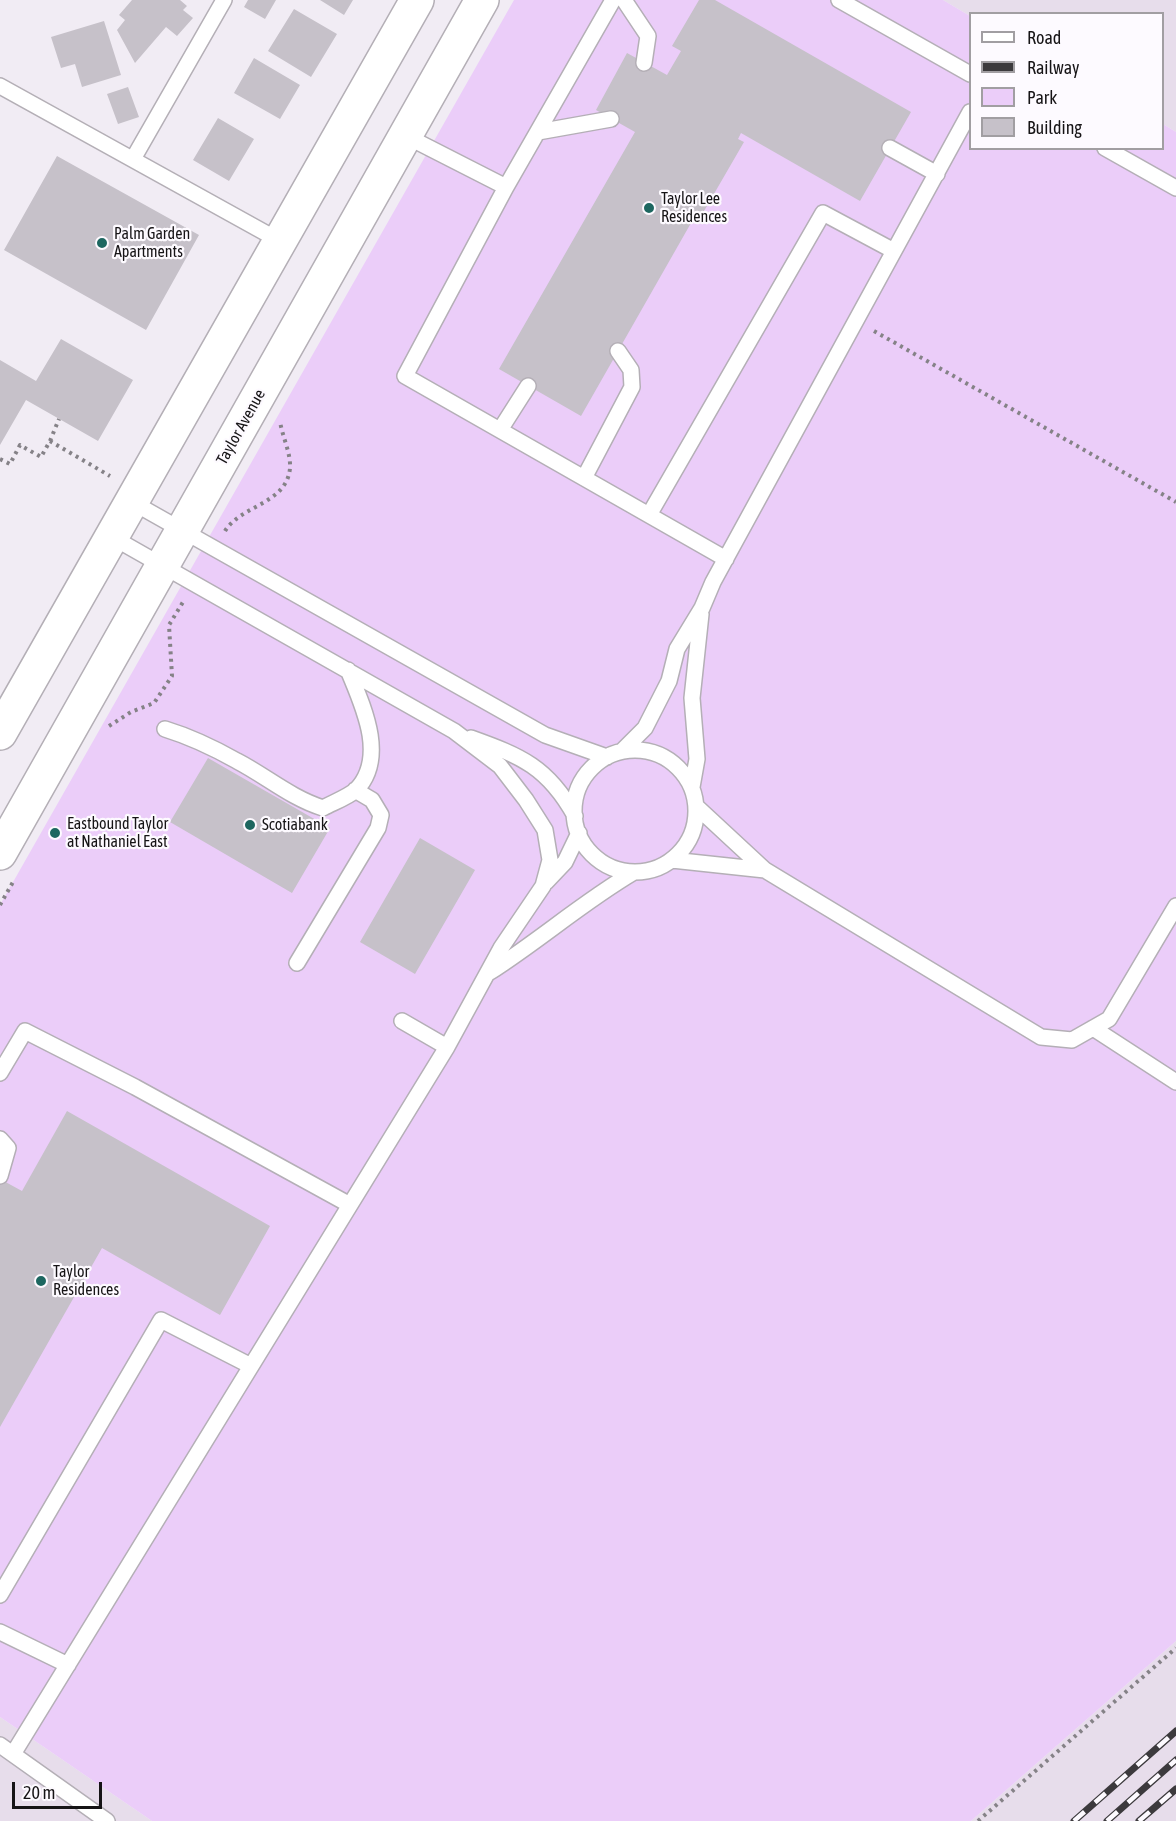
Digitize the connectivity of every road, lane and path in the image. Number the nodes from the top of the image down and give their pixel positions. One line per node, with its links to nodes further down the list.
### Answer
1 (224, 0): 16 (lane)
2 (417, 0): 20 (main road)
3 (482, 0): 13 (main road, Taylor Avenue)
4 (613, 0): 12 (lane)
5 (624, 0): 7 (lane)
6 (839, 0): 8 (lane)
7 (644, 63)
8 (969, 73)
9 (0, 86): 16 (lane)
10 (969, 114): 17 (lane)
11 (611, 119): 12 (lane)
12 (538, 132): 18 (lane)
13 (404, 135): 18 (lane); 35 (main road, Taylor Avenue)
14 (890, 148): 17 (lane)
15 (1109, 150): 19 (lane)
16 (133, 159): 20 (lane)
17 (937, 174): 21 (lane)
18 (506, 187): 26 (lane)
19 (1176, 188)
20 (280, 242): 30 (main road)
21 (894, 251): 22 (lane); 33 (lane)
22 (856, 321): 32 (path); 37 (lane)
23 (618, 351): 29 (lane)
24 (528, 386): 26 (lane)
25 (59, 419): 27 (path)
26 (500, 430): 29 (lane)
27 (50, 441): 28 (path); 30 (path)
28 (0, 459)
29 (584, 478): 33 (lane)
30 (123, 490): 35 (lane); 36 (main road)
31 (276, 495): 34 (path)
32 (1176, 502)
33 (649, 515): 37 (lane)
34 (231, 521)
35 (183, 530): 38 (main road, Taylor Avenue); 47 (lane)
36 (112, 537): 38 (lane); 45 (main road)
37 (726, 559): 39 (lane)
38 (163, 565): 41 (lane); 53 (main road, Taylor Avenue)
39 (702, 608): 46 (lane); 48 (lane)
40 (169, 626): 42 (path)
41 (348, 670): 44 (lane); 49 (lane)
42 (172, 676)
43 (165, 729): 49 (lane)
44 (454, 731): 51 (lane); 57 (lane)
45 (0, 733)
46 (622, 752): 47 (lane); 48 (lane)
47 (607, 756): 51 (lane)
48 (692, 787): 50 (lane)
49 (356, 790): 59 (lane)
50 (697, 807): 54 (lane); 55 (lane)
51 (575, 816): 52 (lane)
52 (579, 833): 56 (lane); 57 (lane)
53 (0, 853)
54 (672, 860): 55 (lane); 56 (lane)
55 (765, 870): 62 (lane)
56 (634, 872): 60 (lane)
57 (543, 886): 60 (lane)
58 (1176, 906): 62 (lane)
59 (297, 963)
60 (490, 972): 63 (lane)
61 (402, 1021): 63 (lane)
62 (1093, 1028): 65 (lane)
63 (447, 1047): 68 (lane)
64 (0, 1073): 68 (lane)
65 (1176, 1082)
66 (0, 1139): 67 (lane)
67 (0, 1176)
68 (350, 1205): 69 (lane)
69 (251, 1366): 70 (lane); 73 (lane)
70 (0, 1595)
71 (0, 1632): 73 (lane)
72 (1176, 1648): 77 (path)
73 (68, 1665): 75 (lane)
74 (0, 1744): 75 (lane)
75 (13, 1754): 76 (lane)
76 (98, 1819)
77 (978, 1821)

